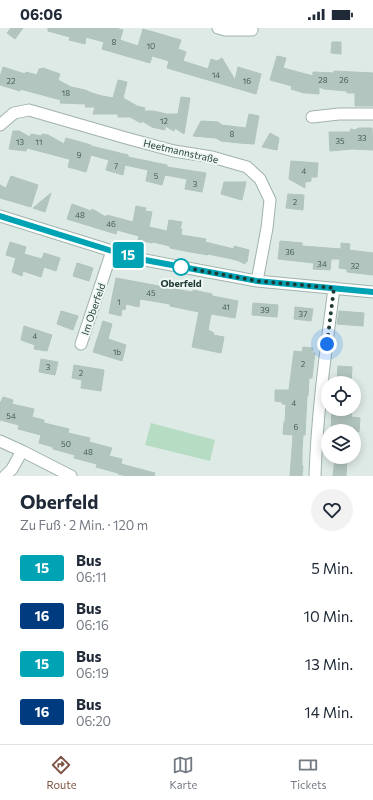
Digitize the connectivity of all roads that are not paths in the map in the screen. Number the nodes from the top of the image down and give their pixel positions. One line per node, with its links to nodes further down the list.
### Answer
1 (218, 28): 2 (street)
2 (252, 30)
3 (373, 114): 4 (street)
4 (312, 116)
5 (0, 125): 8 (street, Heetmannstraße)
6 (0, 217): 7 (street)
7 (112, 251): 8 (street); 11 (street, Im Oberfeld)
8 (257, 281): 9 (street)
9 (334, 288): 10 (street); 16 (street)
10 (373, 292)
11 (81, 344)
12 (0, 441): 13 (street)
13 (22, 451): 14 (street); 15 (street)
14 (5, 476)
15 (71, 476)
16 (316, 476)

